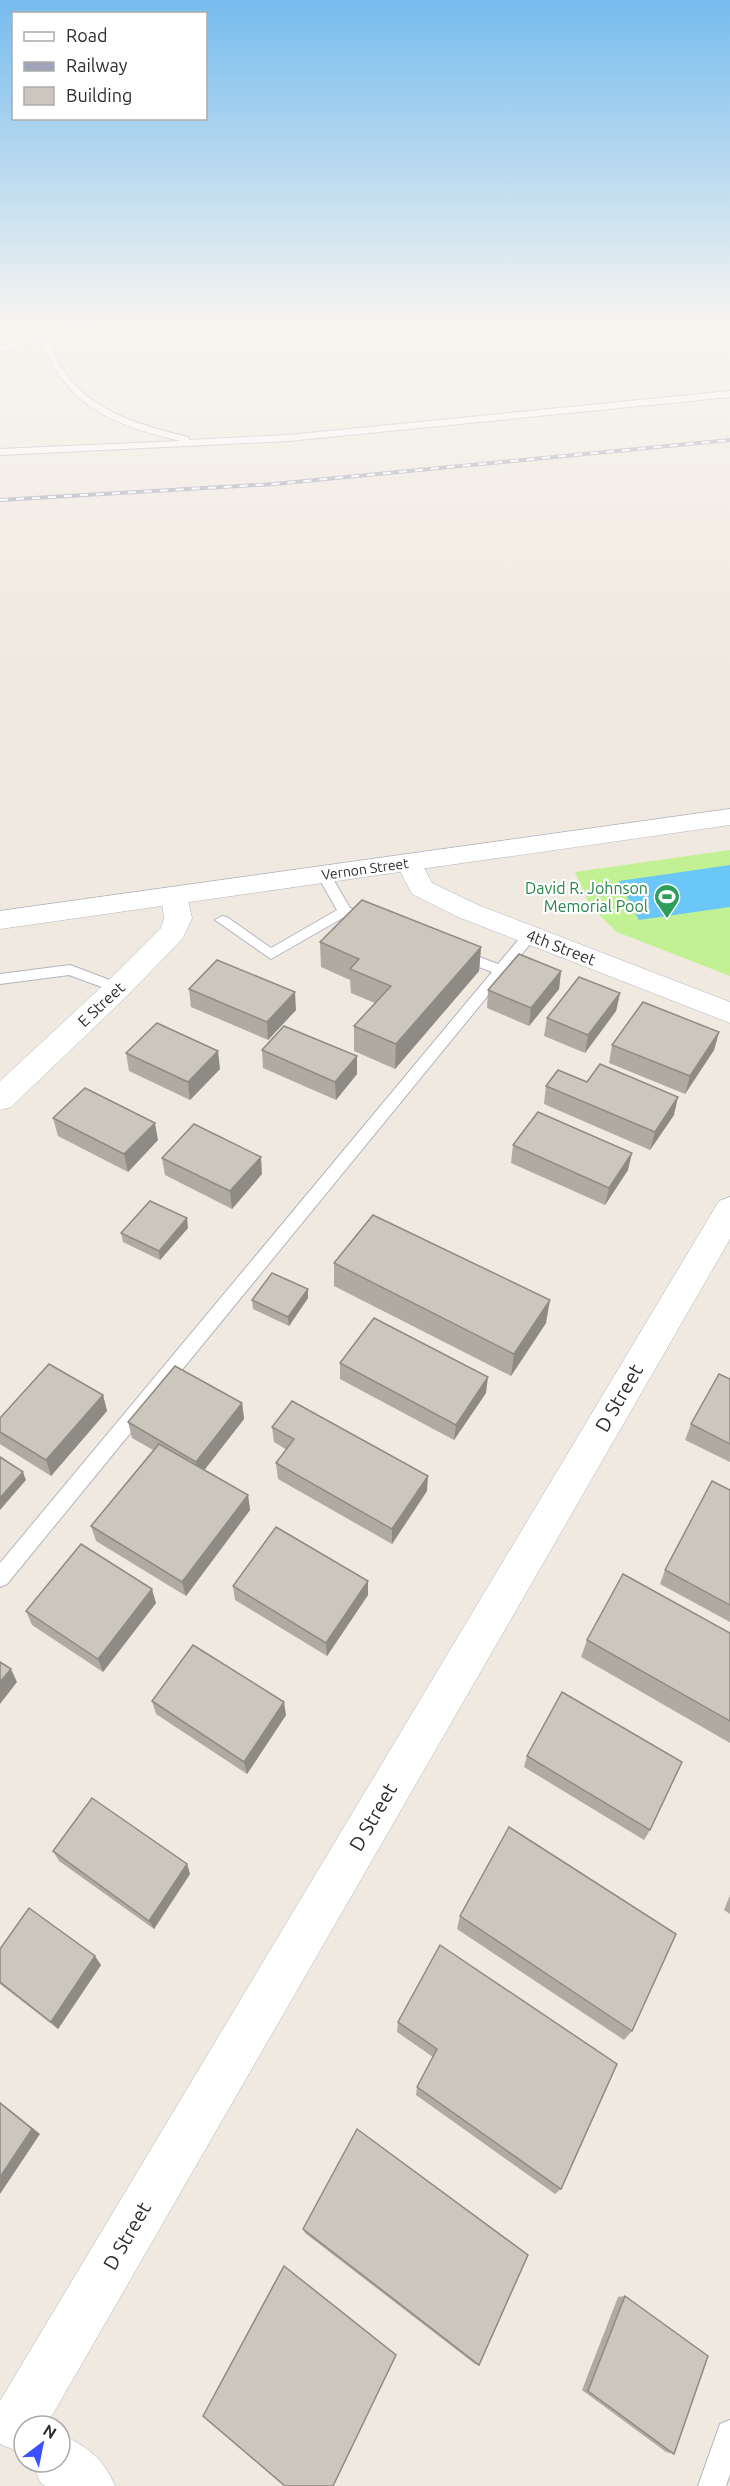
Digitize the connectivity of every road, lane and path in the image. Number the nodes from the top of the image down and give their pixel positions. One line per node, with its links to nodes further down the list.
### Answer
1 (198, 442): 3 (lane)
2 (232, 442): 3 (lane)
3 (205, 444): 4 (lane)
4 (0, 452)
5 (730, 817): 6 (street, Vernon Street)
6 (409, 863): 7 (street, Vernon Street); 13 (street, 4th Street)
7 (324, 875): 8 (street, Vernon Street); 9 (lane)
8 (174, 896): 10 (street, Vernon Street); 17 (street, E Street)
9 (345, 911): 11 (lane); 12 (lane)
10 (0, 920)
11 (222, 920)
12 (379, 924)
13 (530, 935): 15 (lane); 18 (street, 4th Street)
14 (446, 949): 15 (lane)
15 (501, 970): 21 (lane)
16 (0, 979): 17 (lane)
17 (118, 988): 19 (street, E Street)
18 (730, 1013)
19 (0, 1099)
20 (730, 1210): 22 (street, D Street)
21 (0, 1578)
22 (18, 2414)
23 (730, 2434): 26 (lane)
24 (72, 2473): 25 (street)
25 (87, 2486)
26 (712, 2486)

